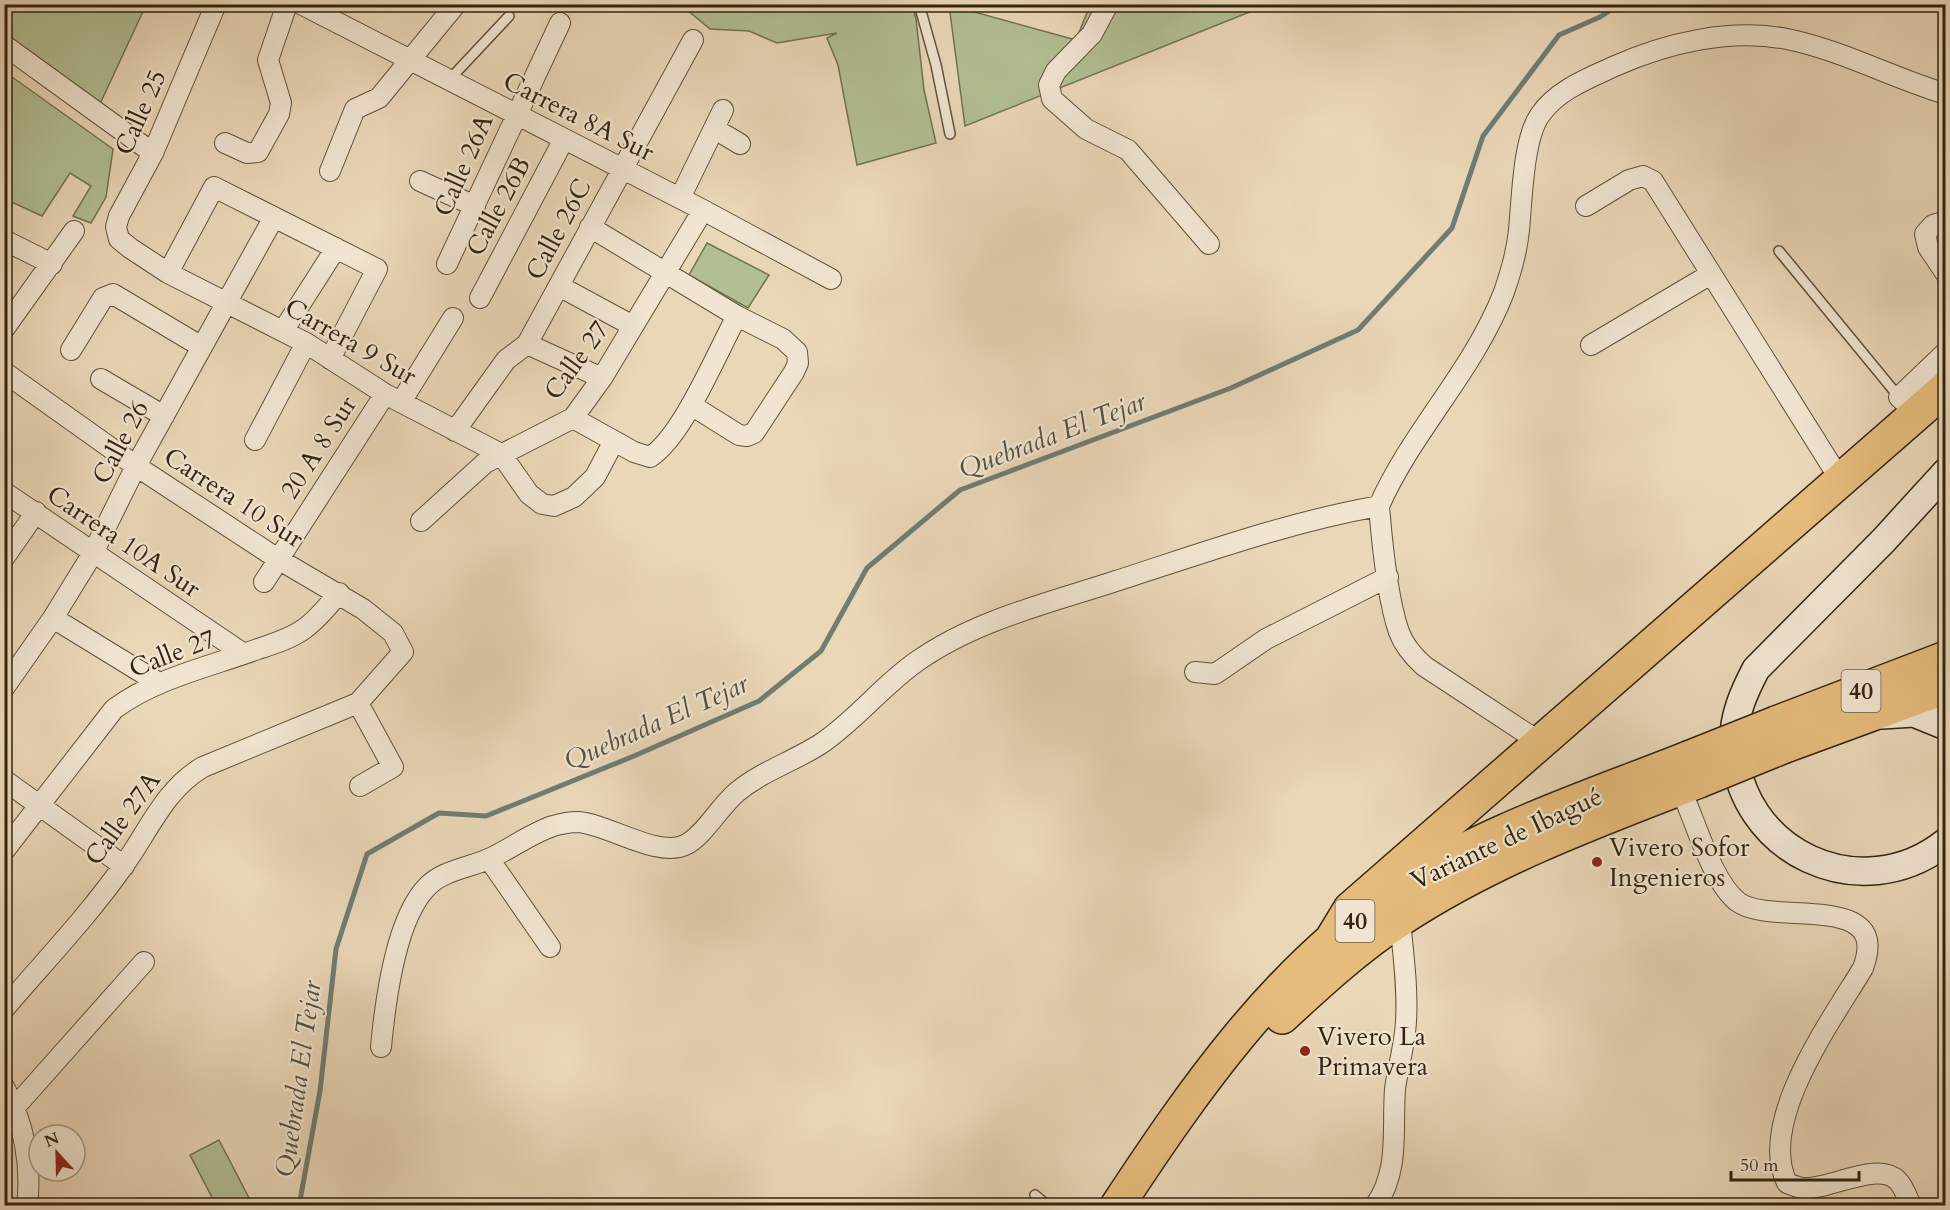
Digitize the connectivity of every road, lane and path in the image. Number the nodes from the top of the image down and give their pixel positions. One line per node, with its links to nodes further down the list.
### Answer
1 (216, 4): 21 (street, Calle 25)
2 (287, 4): 19 (street)
3 (301, 4): 11 (street, Carrera 8A Sur)
4 (456, 4): 11 (street)
5 (920, 4): 17 (lane)
6 (1108, 4): 35 (street)
7 (509, 16): 12 (lane)
8 (560, 23): 15 (street, Calle 26A)
9 (693, 39): 22 (street, Calle 26C)
10 (4, 45): 21 (street)
11 (408, 60): 12 (street, Carrera 8A Sur); 23 (street)
12 (449, 80): 15 (street, Carrera 8A Sur)
13 (1946, 94): 77 (street)
14 (723, 110): 16 (street)
15 (516, 114): 18 (street, Carrera 8A Sur); 26 (street, Calle 26A)
16 (715, 129): 20 (street); 25 (street)
17 (950, 134)
18 (564, 140): 22 (street, Carrera 8A Sur); 46 (street, Calle 26B)
19 (225, 143)
20 (740, 144)
21 (153, 153): 33 (street, Calle 25)
22 (621, 168): 25 (street, Carrera 8A Sur); 31 (street, Calle 26C)
23 (330, 171)
24 (420, 181): 26 (street)
25 (680, 198): 28 (street, Carrera 8A Sur)
26 (475, 206): 39 (street, Calle 26A)
27 (1586, 206): 42 (street)
28 (703, 210): 40 (street, Calle 27); 44 (street, Carrera 8A Sur)
29 (274, 217): 36 (street); 41 (street); 47 (street, Calle 26)
30 (1946, 221): 43 (street)
31 (590, 227): 40 (street); 45 (street, Calle 26C)
32 (74, 231): 38 (street)
33 (119, 239): 41 (street, Carrera 9 Sur)
34 (4, 240): 38 (street)
35 (1209, 244)
36 (336, 248): 52 (street); 59 (street)
37 (1779, 251): 66 (lane)
38 (52, 264): 51 (street)
39 (447, 264)
40 (665, 272): 48 (street); 50 (street, Calle 27)
41 (168, 273): 47 (street, Carrera 9 Sur)
42 (1711, 274): 55 (street); 75 (street)
43 (1946, 274)
44 (831, 279)
45 (559, 286): 50 (street); 54 (street, Calle 26C)
46 (480, 298)
47 (225, 302): 52 (street, Carrera 9 Sur); 56 (street, Calle 26)
48 (737, 316): 65 (street); 65 (street)
49 (453, 318): 64 (street)
50 (633, 326): 61 (street, Calle 27)
51 (4, 329)
52 (283, 331): 53 (street, Carrera 9 Sur)
53 (306, 343): 59 (street, Carrera 9 Sur); 70 (street)
54 (527, 344): 61 (street); 69 (street, Calle 26C)
55 (1591, 345)
56 (202, 347): 57 (street); 67 (street, Calle 26)
57 (71, 350)
58 (1946, 352): 66 (street)
59 (330, 359): 64 (street, Carrera 9 Sur)
60 (4, 372): 73 (street, Carrera 10 Sur)
61 (602, 378): 68 (street, Calle 27)
62 (101, 379): 67 (street)
63 (1946, 388): 66 (highway)
64 (393, 398): 69 (street, Carrera 9 Sur); 82 (street, 20 A 8 Sur)
65 (690, 405): 71 (street)
66 (1908, 406): 75 (highway)
67 (164, 416): 73 (street, Calle 26)
68 (573, 418): 71 (street); 72 (street, Calle 27)
69 (454, 431): 72 (street, Carrera 9 Sur)
70 (255, 440)
71 (614, 441): 72 (street, Carrera 9 Sur)
72 (501, 454): 79 (street, Calle 27)
73 (136, 466): 80 (street, Calle 26); 82 (street, Carrera 10 Sur)
74 (1946, 472): 103 (main road)
75 (1841, 481): 98 (highway)
76 (4, 492): 78 (street, Carrera 10A Sur)
77 (1378, 506): 83 (street); 105 (street)
78 (36, 512): 80 (street, Carrera 10A Sur); 81 (street)
79 (421, 521)
80 (93, 553): 86 (street, Calle 26); 88 (street, Carrera 10A Sur)
81 (4, 558)
82 (278, 559): 84 (street); 85 (street, Carrera 10 Sur)
83 (1388, 577): 90 (street); 98 (street)
84 (264, 582)
85 (339, 593): 87 (street, Carrera 10 Sur); 88 (street, Calle 27)
86 (53, 618): 91 (street); 93 (street, Calle 26)
87 (402, 647): 94 (street, Calle 27A)
88 (244, 654): 91 (street, Calle 27)
89 (1946, 658): 97 (highway, Variante de Ibagué / 40)
90 (1195, 672)
91 (159, 683): 102 (street, Calle 27)
92 (1946, 687): 95 (highway, Variante de Ibagué / 40)
93 (4, 688)
94 (357, 703): 101 (street); 106 (street, Calle 27A)
95 (1861, 719): 96 (main road); 97 (highway, Variante de Ibagué / 40)
96 (1946, 726)
97 (1781, 734): 99 (highway, Variante de Ibagué / 40, bridge)
98 (1540, 743): 108 (highway)
99 (1689, 776): 107 (highway, Variante de Ibagué / 40); 108 (highway, Variante de Ibagué / 40); 121 (street)
100 (4, 780): 102 (street)
101 (360, 786)
102 (40, 804): 104 (street, Calle 27); 106 (street)
103 (1946, 842)
104 (4, 851)
105 (489, 859): 109 (street); 112 (street)
106 (124, 866): 111 (street, Calle 27A)
107 (1400, 920): 119 (highway, Variante de Ibagué / 40); 120 (street)
108 (1333, 937): 118 (highway, Variante de Ibagué / 40)
109 (550, 947)
110 (144, 962): 114 (street)
111 (4, 1009)
112 (381, 1047)
113 (4, 1087): 114 (street)
114 (15, 1107): 116 (street)
115 (1035, 1195): 117 (lane)
116 (27, 1206)
117 (1048, 1206)
118 (1117, 1206)
119 (1136, 1206)
120 (1376, 1206)
121 (1911, 1206)

